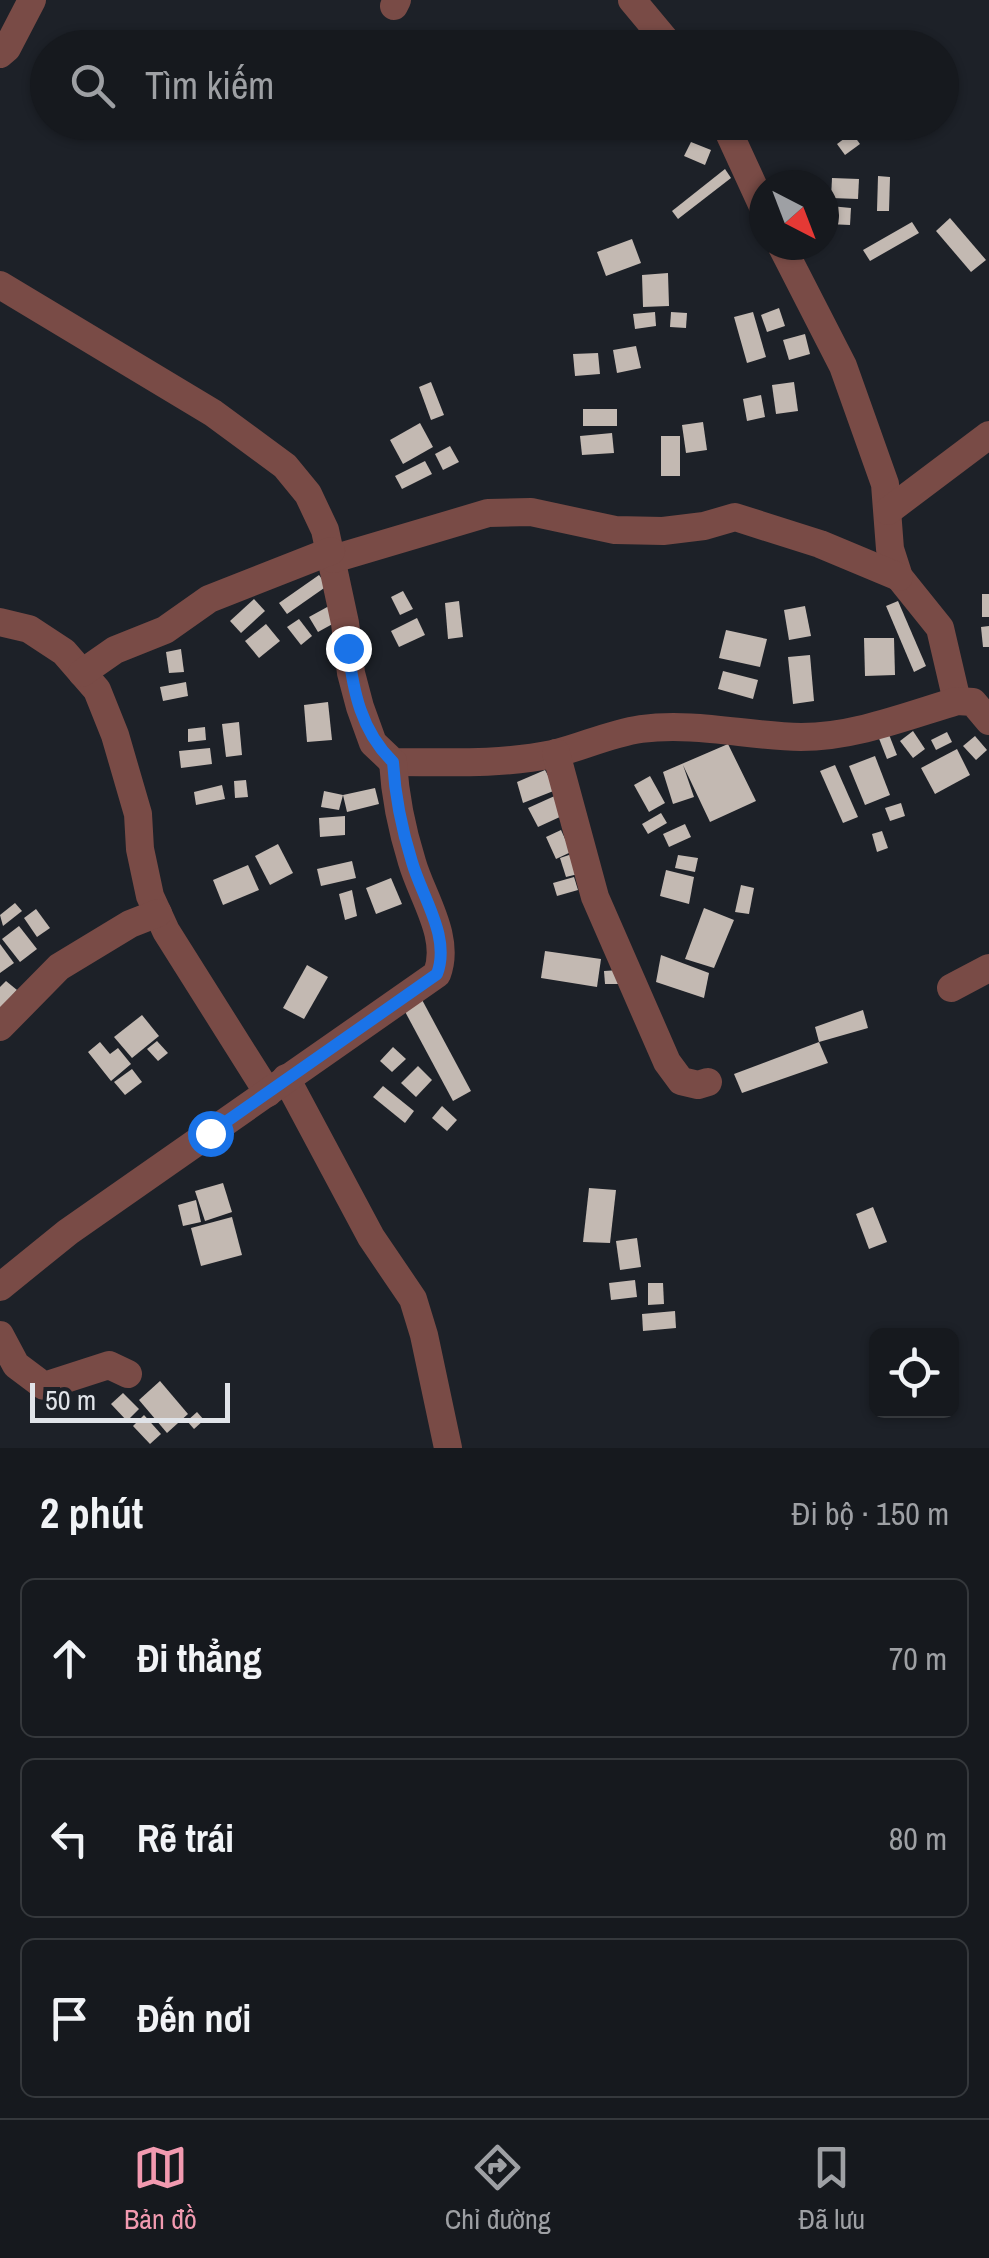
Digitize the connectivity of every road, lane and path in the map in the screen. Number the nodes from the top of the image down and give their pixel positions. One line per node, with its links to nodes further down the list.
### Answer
1 (32, 0): 4 (street)
2 (632, 0): 3 (street)
3 (657, 30)
4 (0, 54)
5 (732, 140): 6 (street)
6 (749, 176)
7 (789, 260): 10 (street)
8 (0, 285): 11 (street)
9 (989, 434): 10 (street)
10 (888, 511): 12 (street)
11 (332, 555): 12 (street); 14 (street); 17 (street)
12 (899, 577): 15 (street)
13 (0, 622): 14 (street)
14 (82, 673): 18 (street)
15 (977, 704): 16 (street)
16 (556, 753): 17 (street); 22 (street)
17 (393, 762): 23 (street)
18 (158, 913): 21 (street); 23 (street)
19 (989, 968): 20 (street)
20 (951, 988)
21 (0, 1027)
22 (708, 1082)
23 (277, 1086): 24 (street); 27 (street)
24 (0, 1287)
25 (0, 1335): 26 (street)
26 (128, 1374)
27 (448, 1448)

